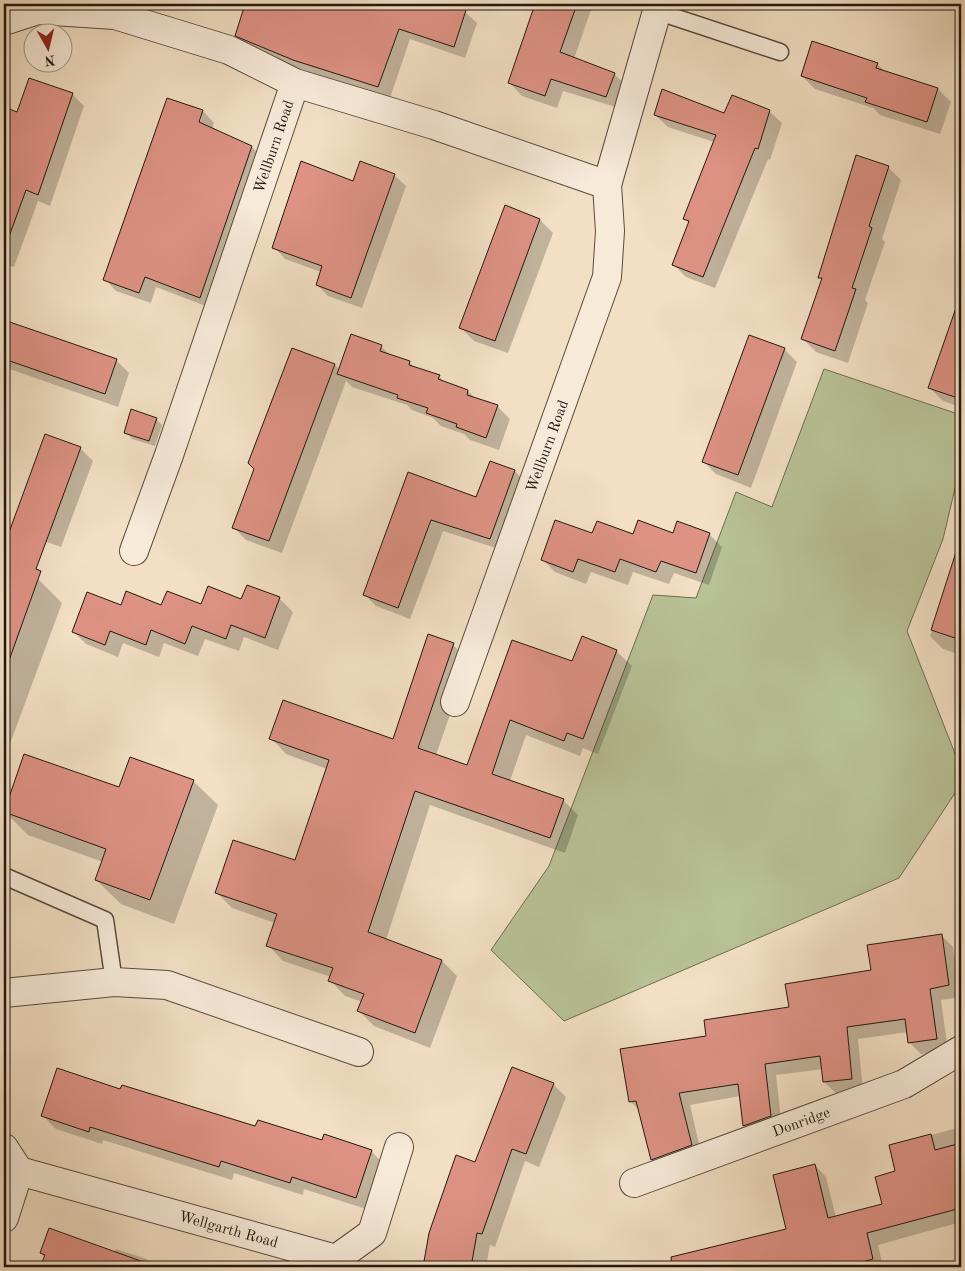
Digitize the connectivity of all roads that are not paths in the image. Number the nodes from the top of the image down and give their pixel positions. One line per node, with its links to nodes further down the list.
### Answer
1 (658, 7): 3 (lane); 5 (street, Wellburn Road)
2 (4, 21): 4 (street, Wellburn Road)
3 (780, 52)
4 (295, 83): 5 (street, Wellburn Road); 6 (street, Wellburn Road)
5 (607, 185): 7 (street, Wellburn Road)
6 (134, 551)
7 (455, 702)
8 (4, 876): 9 (lane)
9 (114, 982): 10 (street); 12 (street)
10 (4, 994)
11 (961, 1050): 16 (street, Donridge)
12 (359, 1052)
13 (399, 1147): 15 (street, Wellgarth Road)
14 (4, 1148): 15 (street)
15 (19, 1171): 17 (street)
16 (634, 1183)
17 (4, 1218)

